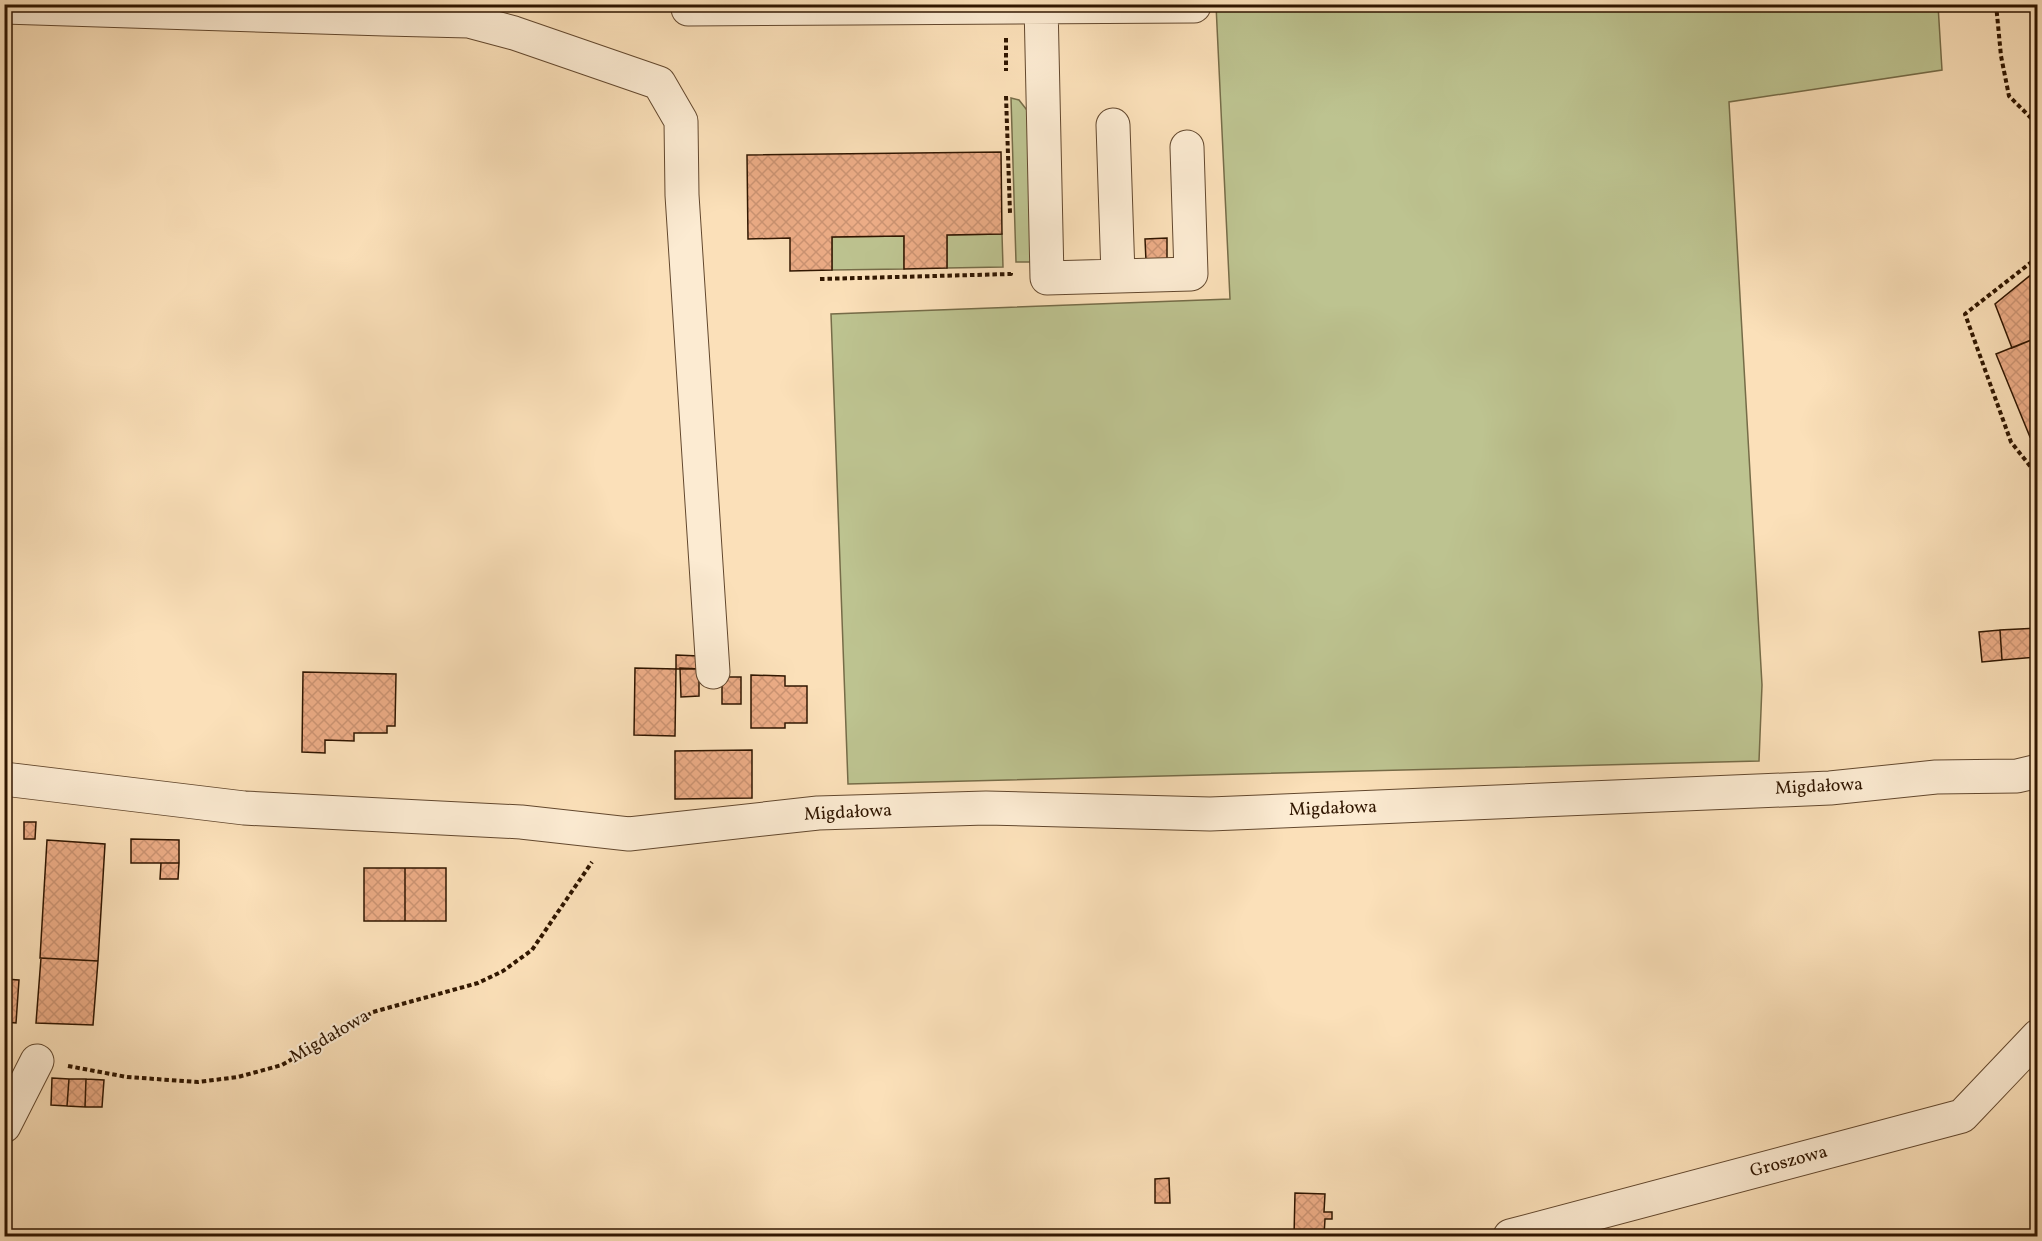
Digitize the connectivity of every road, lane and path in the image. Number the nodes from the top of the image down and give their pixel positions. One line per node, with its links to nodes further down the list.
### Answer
1 (1996, 4): 13 (path)
2 (1041, 5): 3 (street); 4 (street); 18 (street)
3 (856, 6): 6 (street)
4 (1194, 6)
5 (4, 7): 7 (street)
6 (688, 9)
7 (386, 12): 8 (street)
8 (469, 13): 21 (street)
9 (1006, 32): 10 (path)
10 (1006, 71)
11 (1006, 96): 15 (path)
12 (1113, 125): 18 (street)
13 (2037, 125)
14 (1187, 147): 18 (street)
15 (1010, 215)
16 (2037, 257): 20 (path)
17 (1011, 262): 19 (path)
18 (1118, 275)
19 (820, 279)
20 (2037, 476)
21 (713, 672)
22 (2027, 774): 24 (street, Migdałowa)
23 (4, 779): 24 (street, Migdałowa)
24 (629, 834): 26 (path, Migdałowa)
25 (2037, 1035): 28 (street, Groszowa)
26 (37, 1061): 27 (street)
27 (4, 1126)
28 (1510, 1236)

